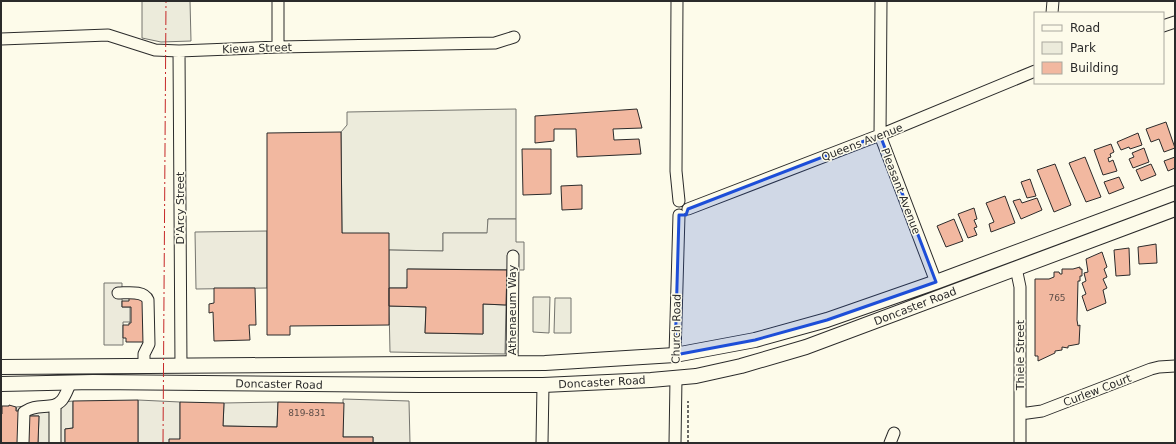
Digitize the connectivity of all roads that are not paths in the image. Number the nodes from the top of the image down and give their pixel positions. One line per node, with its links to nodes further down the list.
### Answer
1 (278, 1): 10 (street)
2 (677, 1): 16 (street)
3 (881, 1): 13 (street, Pleasant Avenue)
4 (1053, 1): 5 (street)
5 (1052, 12)
6 (1175, 22): 7 (street)
7 (1164, 26)
8 (514, 37): 10 (street, Kiewa Street)
9 (1, 39): 11 (street, Kiewa Street)
10 (278, 47): 11 (street, Kiewa Street)
11 (179, 51): 26 (street, D'Arcy Street)
12 (1034, 71): 13 (street, Queens Avenue)
13 (880, 135): 16 (street, Queens Avenue); 19 (street, Pleasant Avenue)
14 (1175, 192): 19 (main road, Doncaster Road)
15 (1175, 209): 18 (main road, Doncaster Road)
16 (683, 212): 21 (street, Church Road)
17 (513, 256): 22 (street, Athenaeum Way)
18 (1016, 268): 29 (main road, Doncaster Road); 36 (street, Thiele Street)
19 (936, 282): 21 (main road, Doncaster Road)
20 (118, 293): 25 (street)
21 (675, 356): 22 (main road, Doncaster Road); 29 (main road, Church Road)
22 (512, 364): 23 (main road, Doncaster Road)
23 (419, 365): 26 (main road, Doncaster Road); 34 (main road)
24 (89, 366): 25 (main road, Doncaster Road); 28 (main road, Doncaster Road); 31 (main road)
25 (144, 366): 26 (main road, Doncaster Road)
26 (181, 366)
27 (1175, 366): 36 (street, Curlew Court)
28 (1, 367)
29 (676, 378): 33 (main road, Doncaster Road); 40 (street, Church Road)
30 (71, 382): 31 (main road, Doncaster Road); 32 (main road, Doncaster Road); 35 (street)
31 (90, 382): 34 (main road, Doncaster Road)
32 (1, 384)
33 (543, 385): 34 (main road, Doncaster Road); 39 (street)
34 (419, 386)
35 (55, 406): 37 (street); 38 (street)
36 (1020, 414): 41 (street, Thiele Street)
37 (23, 443)
38 (55, 443)
39 (542, 443)
40 (675, 443)
41 (1020, 443)

